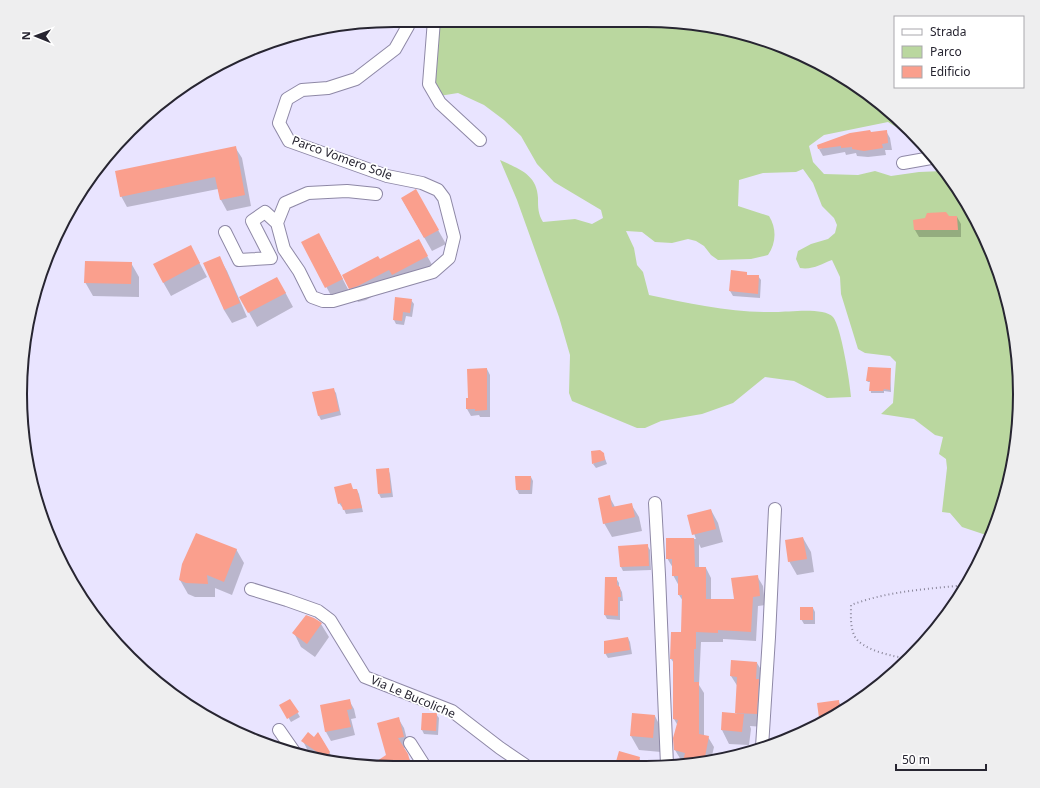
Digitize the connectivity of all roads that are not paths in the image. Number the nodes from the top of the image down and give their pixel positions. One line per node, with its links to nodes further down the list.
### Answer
1 (407, 27): 7 (street, Parco Vomero Sole)
2 (433, 27): 3 (street)
3 (480, 140)
4 (927, 159): 5 (street)
5 (903, 163)
6 (376, 194): 7 (street, Parco Vomero Sole)
7 (277, 223): 8 (street)
8 (225, 232)
9 (655, 502): 16 (street)
10 (775, 509): 13 (street)
11 (251, 589): 18 (street, Via Le Bucoliche)
12 (279, 730): 15 (street)
13 (762, 742)
14 (410, 743): 17 (street)
15 (290, 746)
16 (667, 760)
17 (421, 761)
18 (519, 761)

